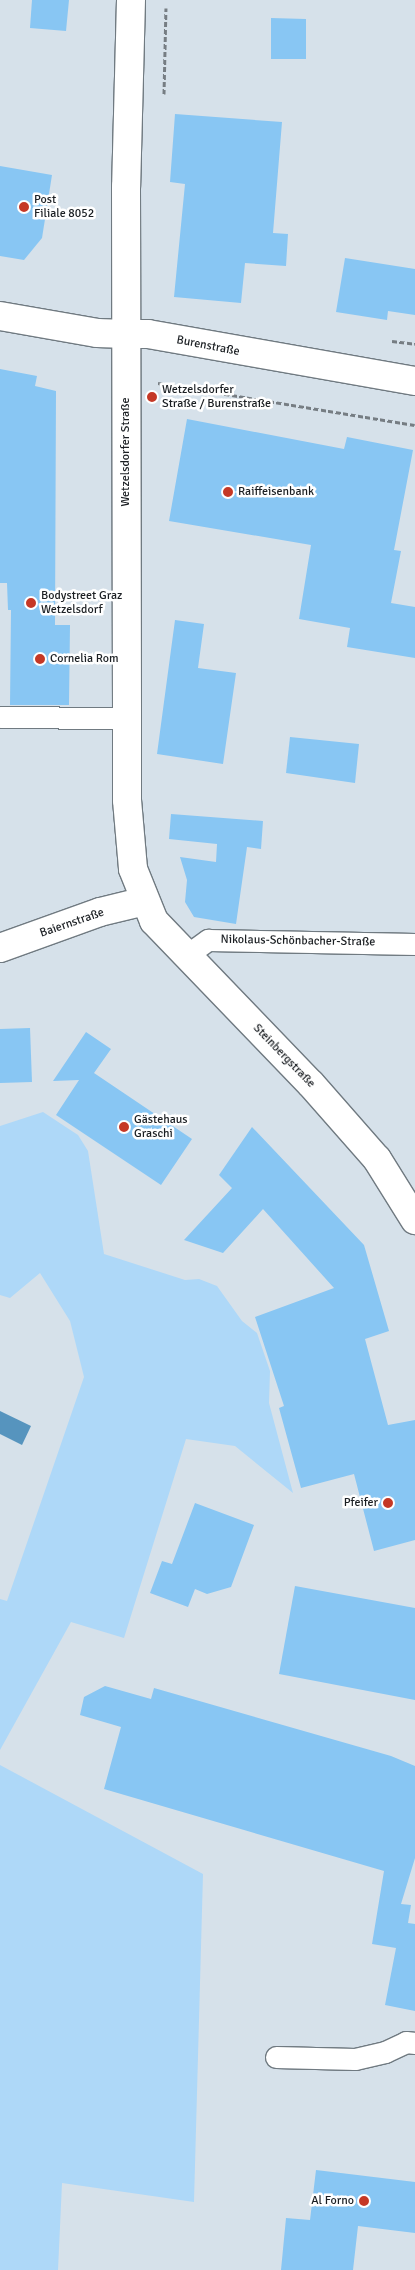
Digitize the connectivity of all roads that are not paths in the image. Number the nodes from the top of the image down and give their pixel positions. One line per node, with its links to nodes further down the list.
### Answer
1 (131, 0): 3 (main road, Wetzelsdorfer Straße)
2 (0, 316): 3 (main road, Burenstraße)
3 (127, 334): 4 (main road, Burenstraße); 6 (main road, Wetzelsdorfer Straße)
4 (415, 381)
5 (0, 717): 6 (lane)
6 (126, 718): 7 (main road, Wetzelsdorfer Straße)
7 (145, 901): 9 (main road, Baiernstraße); 10 (main road, Steinbergstraße)
8 (415, 944): 10 (lane, Nikolaus-Schönbacher-Straße)
9 (0, 948)
10 (187, 955): 11 (main road, Steinbergstraße)
11 (415, 1220)
12 (415, 2043): 13 (lane)
13 (276, 2057)

